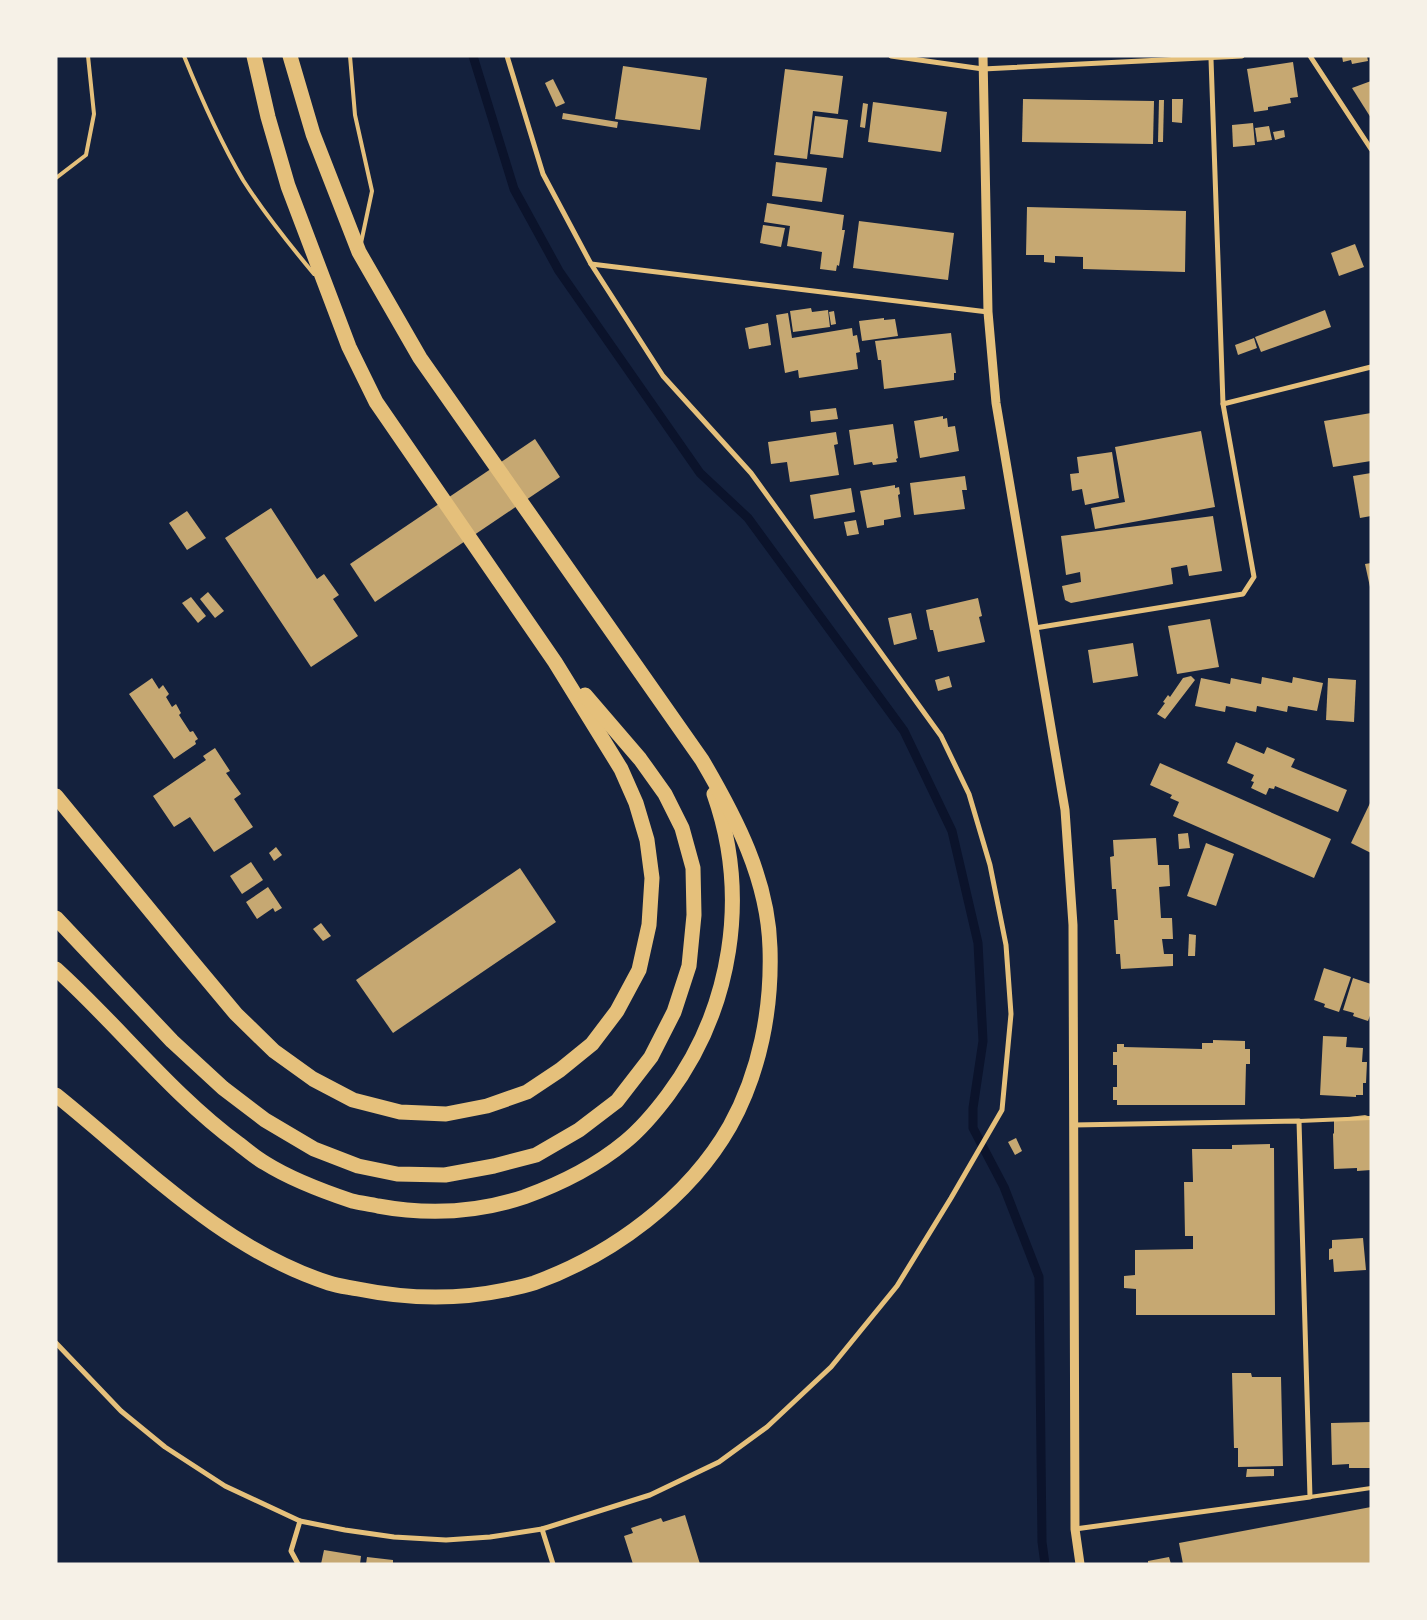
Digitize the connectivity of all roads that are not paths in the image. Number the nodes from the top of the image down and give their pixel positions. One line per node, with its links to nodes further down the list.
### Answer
1 (88, 56): 14 (lane)
2 (184, 56): 17 (lane)
3 (254, 56): 17 (highway)
4 (290, 56): 15 (highway)
5 (350, 56): 15 (lane)
6 (507, 56): 16 (street)
7 (891, 56): 12 (street)
8 (983, 56): 12 (street)
9 (1242, 56): 11 (street)
10 (1310, 56): 13 (street)
11 (1211, 59): 12 (street); 20 (street)
12 (983, 69): 18 (street)
13 (1371, 149)
14 (56, 178)
15 (359, 252): 23 (highway)
16 (591, 264): 18 (street); 35 (street)
17 (325, 287): 22 (highway)
18 (988, 312): 21 (street)
19 (1371, 368): 20 (street)
20 (1223, 404): 21 (street)
21 (1035, 628): 30 (street)
22 (556, 662): 24 (highway); 25 (highway)
23 (702, 760): 26 (highway); 27 (highway)
24 (56, 796)
25 (56, 918)
26 (56, 969)
27 (56, 1095)
28 (1371, 1118): 29 (lane)
29 (1299, 1122): 30 (street); 33 (street)
30 (1072, 1125): 36 (street)
31 (56, 1343): 34 (street)
32 (1371, 1488): 33 (lane)
33 (1310, 1498): 36 (street)
34 (300, 1522): 35 (street); 37 (street)
35 (542, 1529): 38 (street)
36 (1075, 1529): 39 (street)
37 (298, 1564)
38 (553, 1564)
39 (1080, 1564)

